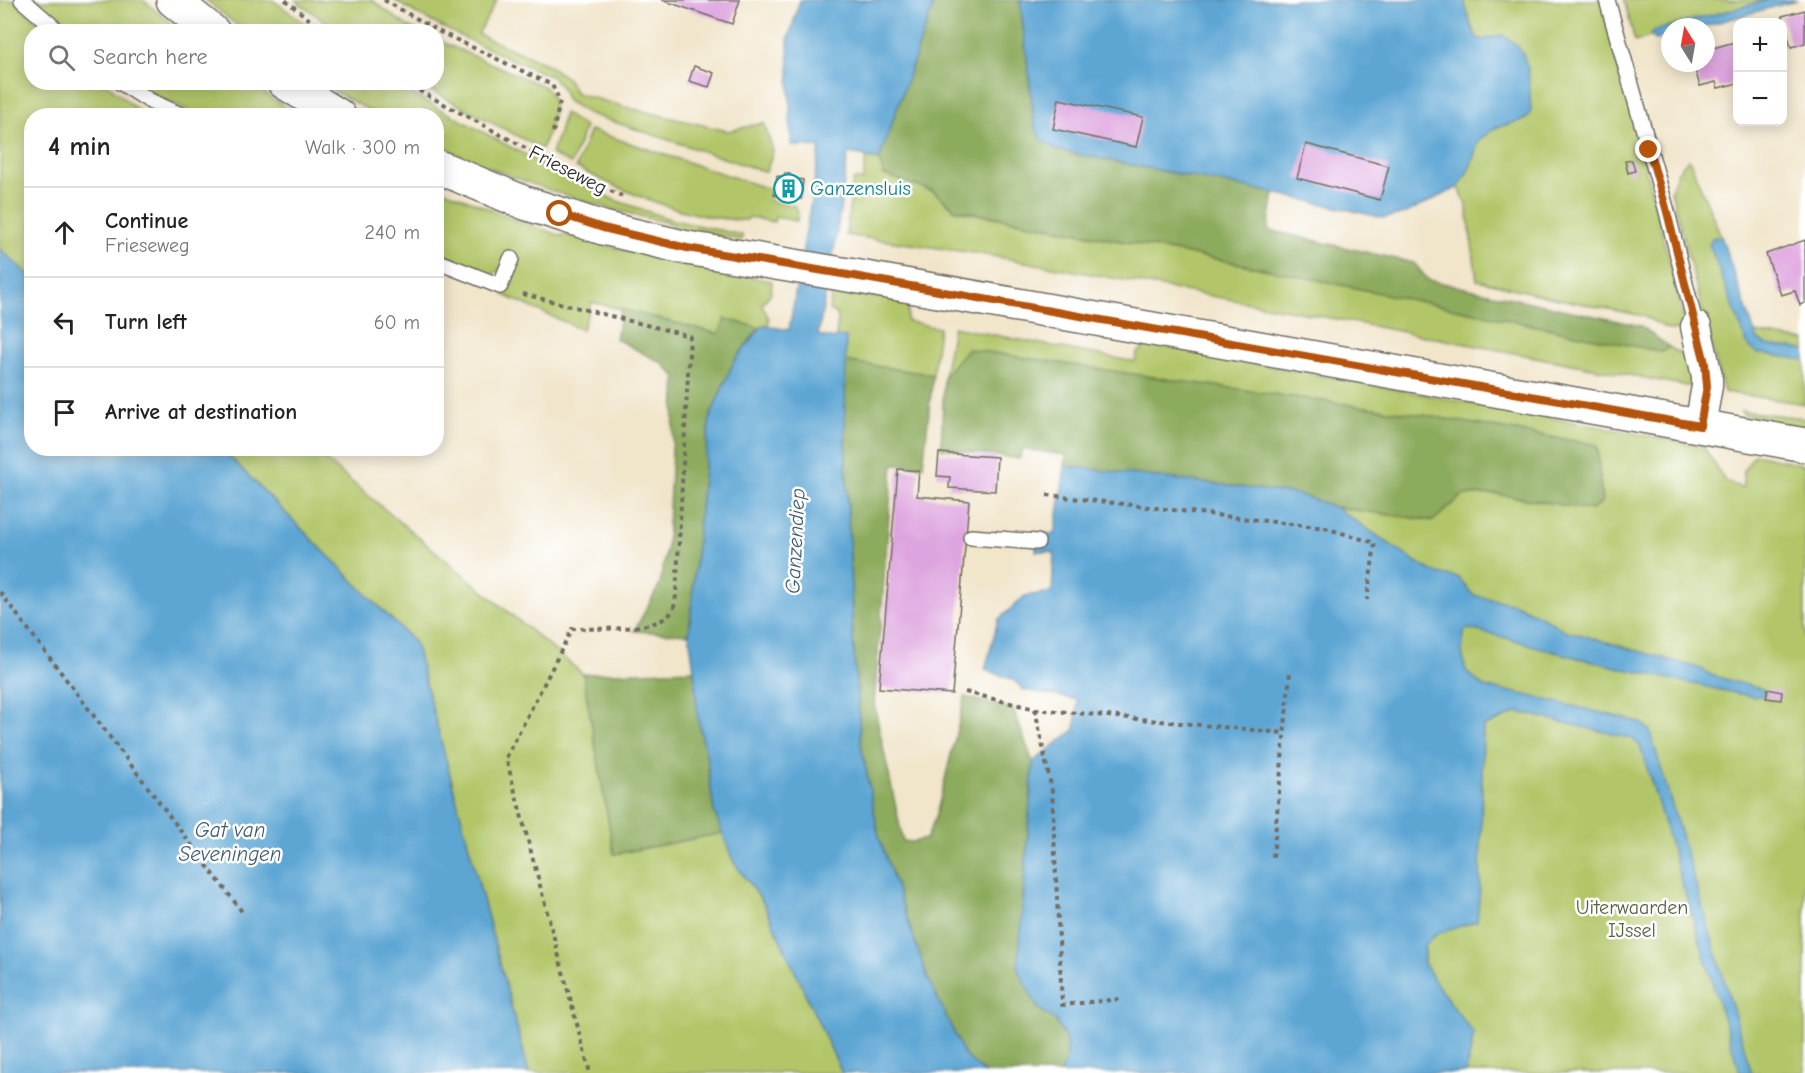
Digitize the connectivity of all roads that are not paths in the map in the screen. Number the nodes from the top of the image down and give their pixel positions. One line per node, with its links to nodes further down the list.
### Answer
1 (22, 0): 4 (lane)
2 (173, 0): 5 (main road)
3 (1607, 0): 13 (lane)
4 (50, 24)
5 (203, 24)
6 (133, 90): 8 (lane)
7 (298, 90): 9 (main road)
8 (165, 108)
9 (326, 108)
10 (444, 169): 14 (main road, Frieseweg)
11 (511, 259): 12 (lane)
12 (444, 264)
13 (1696, 327): 14 (street)
14 (1700, 426): 15 (main road, Frieseweg)
15 (1805, 445)
16 (971, 537): 17 (lane)
17 (1037, 542)

